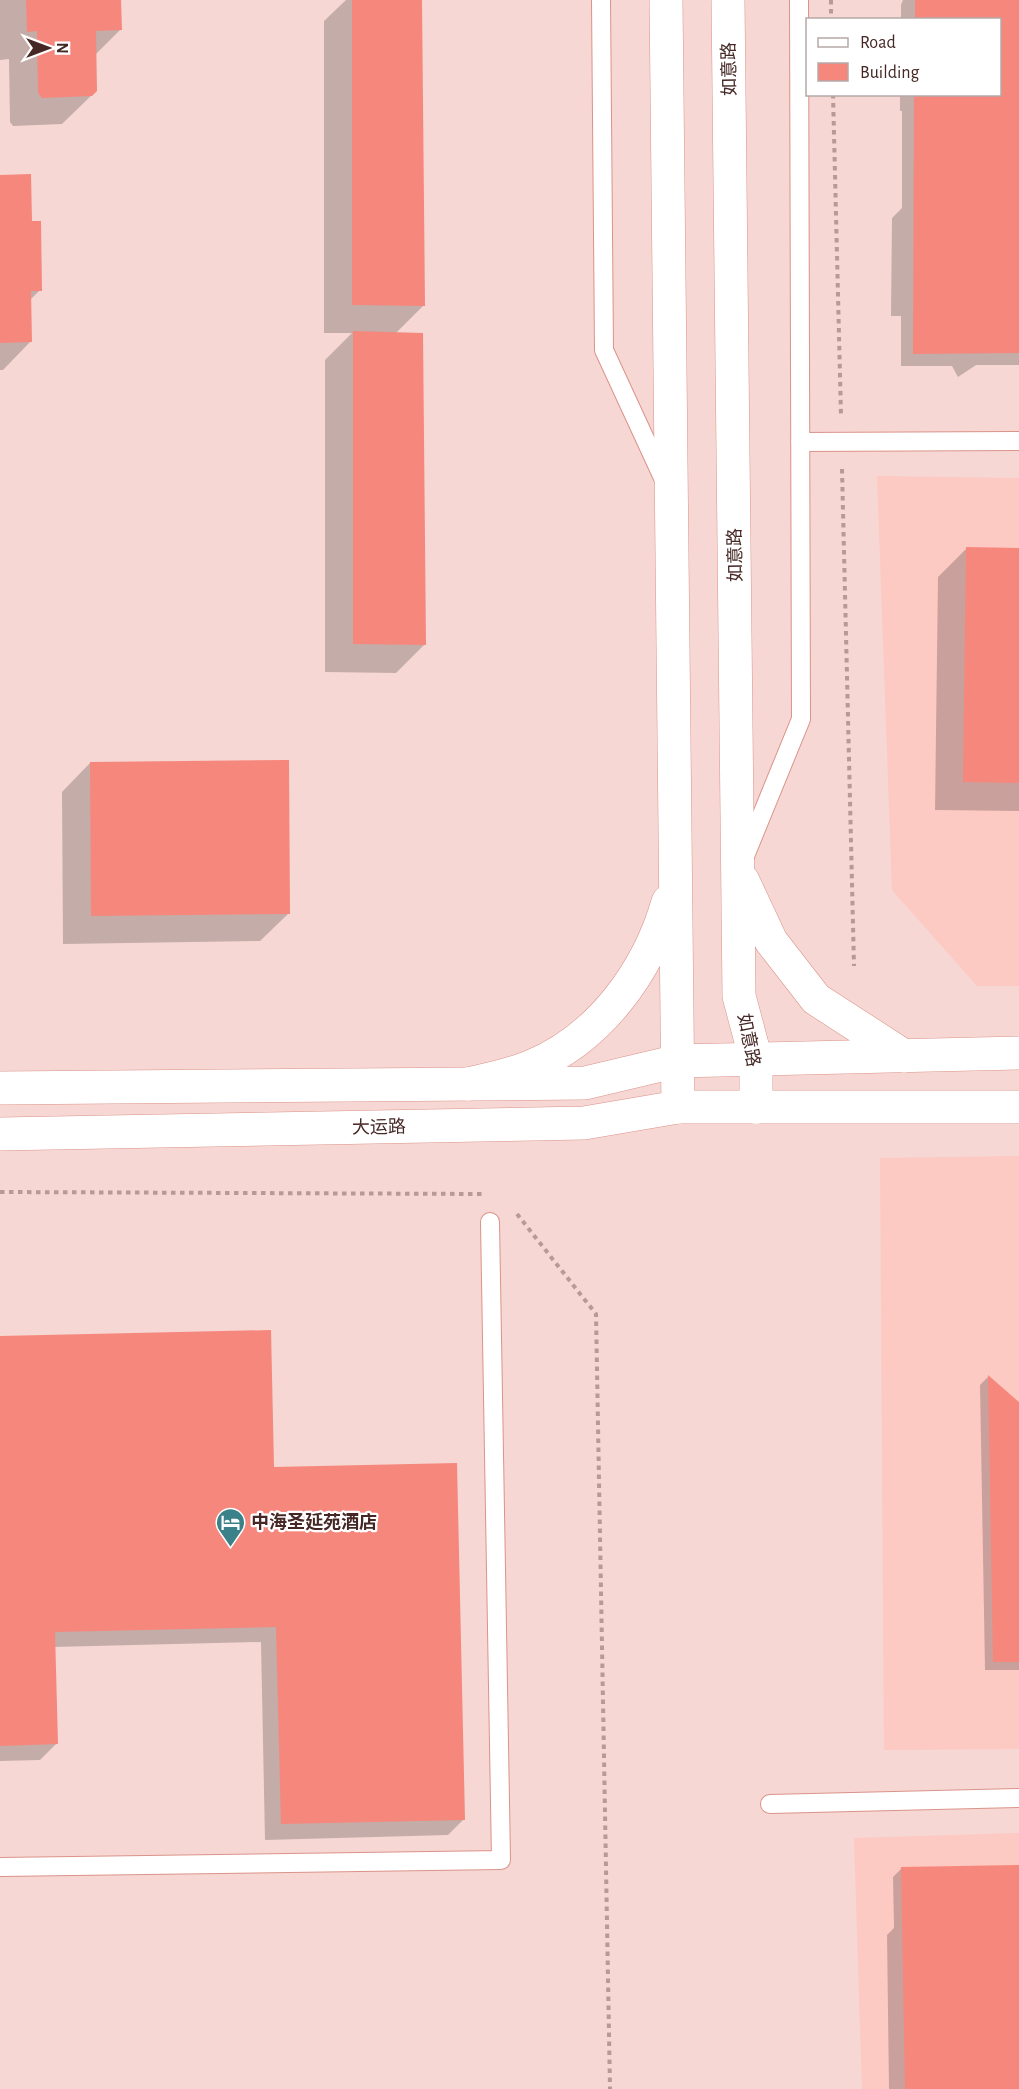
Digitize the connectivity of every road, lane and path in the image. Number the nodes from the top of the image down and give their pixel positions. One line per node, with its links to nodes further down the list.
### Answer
1 (601, 0): 11 (lane)
2 (666, 0): 11 (main road)
3 (728, 0): 12 (main road, 如意路)
4 (799, 0): 9 (lane)
5 (831, 0): 6 (path)
6 (831, 18)
7 (833, 96): 10 (path)
8 (1019, 441): 10 (lane)
9 (800, 442): 10 (lane); 12 (lane)
10 (841, 442): 14 (path)
11 (671, 495): 13 (main road)
12 (738, 872): 16 (main road); 17 (main road, 如意路)
13 (675, 875): 18 (main road); 19 (main road)
14 (854, 966)
15 (1019, 1053): 16 (main road)
16 (904, 1056): 17 (main road)
17 (756, 1060): 18 (main road); 22 (main road, 如意路)
18 (678, 1061): 19 (main road); 21 (main road)
19 (468, 1084): 20 (main road)
20 (0, 1088)
21 (678, 1107): 22 (main road, 大运路); 24 (main road, 大运路)
22 (756, 1107): 23 (main road, 大运路)
23 (1019, 1107)
24 (0, 1134)
25 (0, 1192): 26 (path)
26 (490, 1194)
27 (516, 1212): 32 (path)
28 (490, 1222): 31 (lane)
29 (1019, 1798): 30 (lane)
30 (770, 1804)
31 (0, 1867)
32 (610, 2089)

